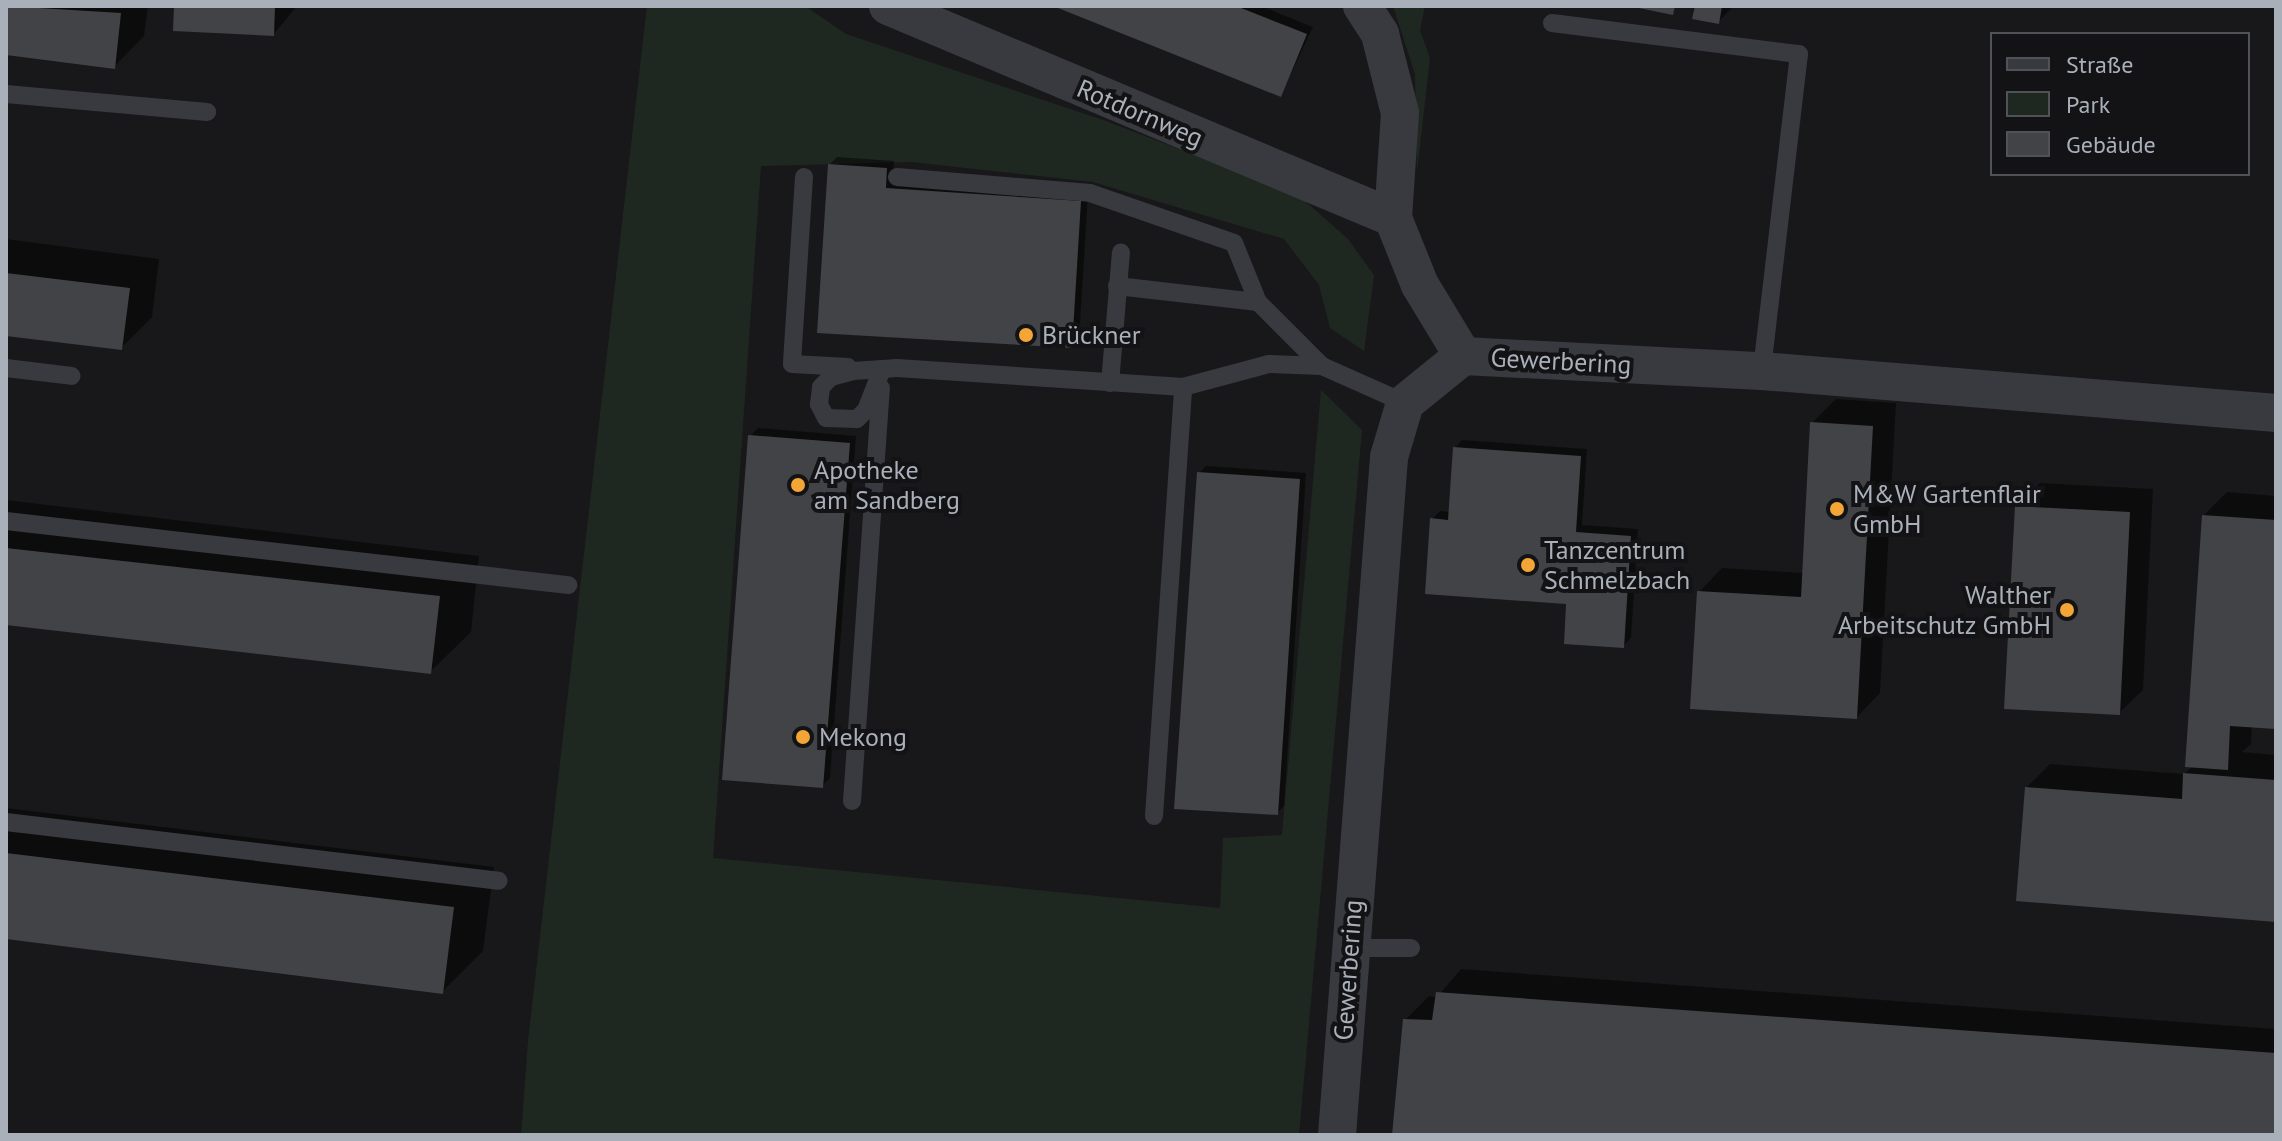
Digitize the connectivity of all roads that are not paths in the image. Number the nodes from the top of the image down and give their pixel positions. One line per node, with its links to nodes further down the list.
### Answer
1 (888, 6): 8 (street, Rotdornweg)
2 (1362, 6): 8 (street)
3 (1552, 23): 16 (lane)
4 (6, 94): 5 (lane)
5 (207, 112)
6 (804, 177): 15 (lane)
7 (897, 177): 11 (lane)
8 (1393, 218): 12 (street)
9 (1121, 252): 10 (lane)
10 (1117, 286): 11 (lane); 18 (lane)
11 (1258, 302): 13 (lane)
12 (1463, 356): 16 (street, Gewerbering); 20 (street, Gewerbering)
13 (1322, 366): 19 (lane); 20 (lane)
14 (6, 368): 17 (lane)
15 (882, 369): 18 (lane); 24 (lane)
16 (1762, 371): 21 (street, Gewerbering)
17 (72, 376)
18 (1110, 383): 19 (lane)
19 (1183, 387): 25 (lane)
20 (1405, 403): 28 (street, Gewerbering)
21 (2276, 413)
22 (6, 521): 23 (lane)
23 (568, 585)
24 (852, 801)
25 (1154, 816)
26 (6, 822): 27 (lane)
27 (498, 881)
28 (1349, 948): 29 (lane); 30 (street, Gewerbering)
29 (1411, 948)
30 (1337, 1135)

